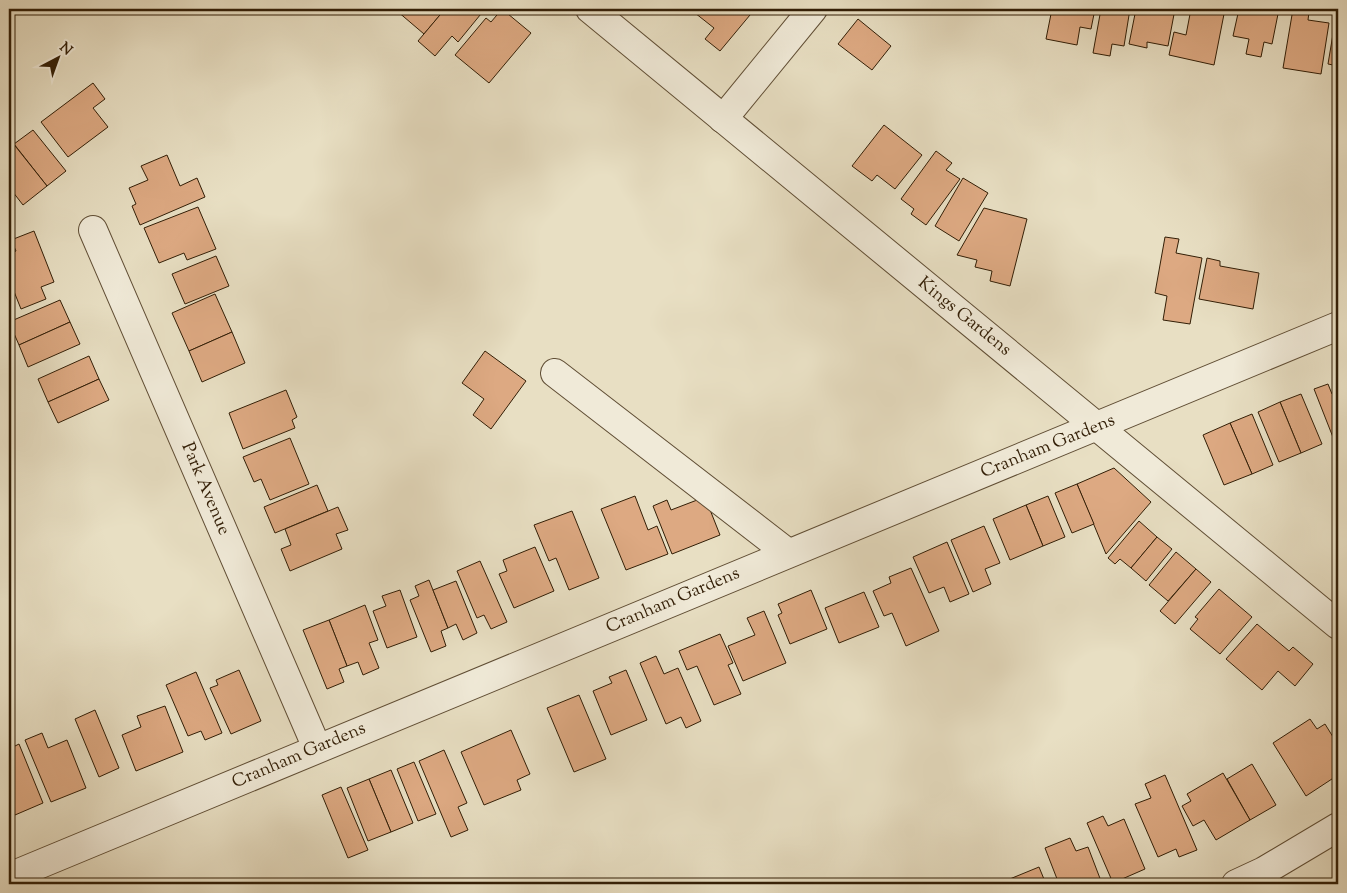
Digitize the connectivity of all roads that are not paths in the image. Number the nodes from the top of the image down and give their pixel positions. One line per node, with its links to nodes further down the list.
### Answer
1 (590, 9): 3 (street, Kings Gardens)
2 (813, 9): 3 (street)
3 (722, 118): 7 (street, Kings Gardens)
4 (93, 230): 10 (street, Park Avenue)
5 (1338, 326): 7 (street, Cranham Gardens)
6 (555, 373): 8 (street)
7 (1098, 426): 8 (street, Cranham Gardens); 9 (street, Kings Gardens)
8 (788, 553): 10 (street, Cranham Gardens)
9 (1338, 625)
10 (317, 748): 12 (street, Cranham Gardens)
11 (1338, 827): 13 (street)
12 (9, 877)
13 (1268, 878): 14 (street)
14 (1236, 884)

